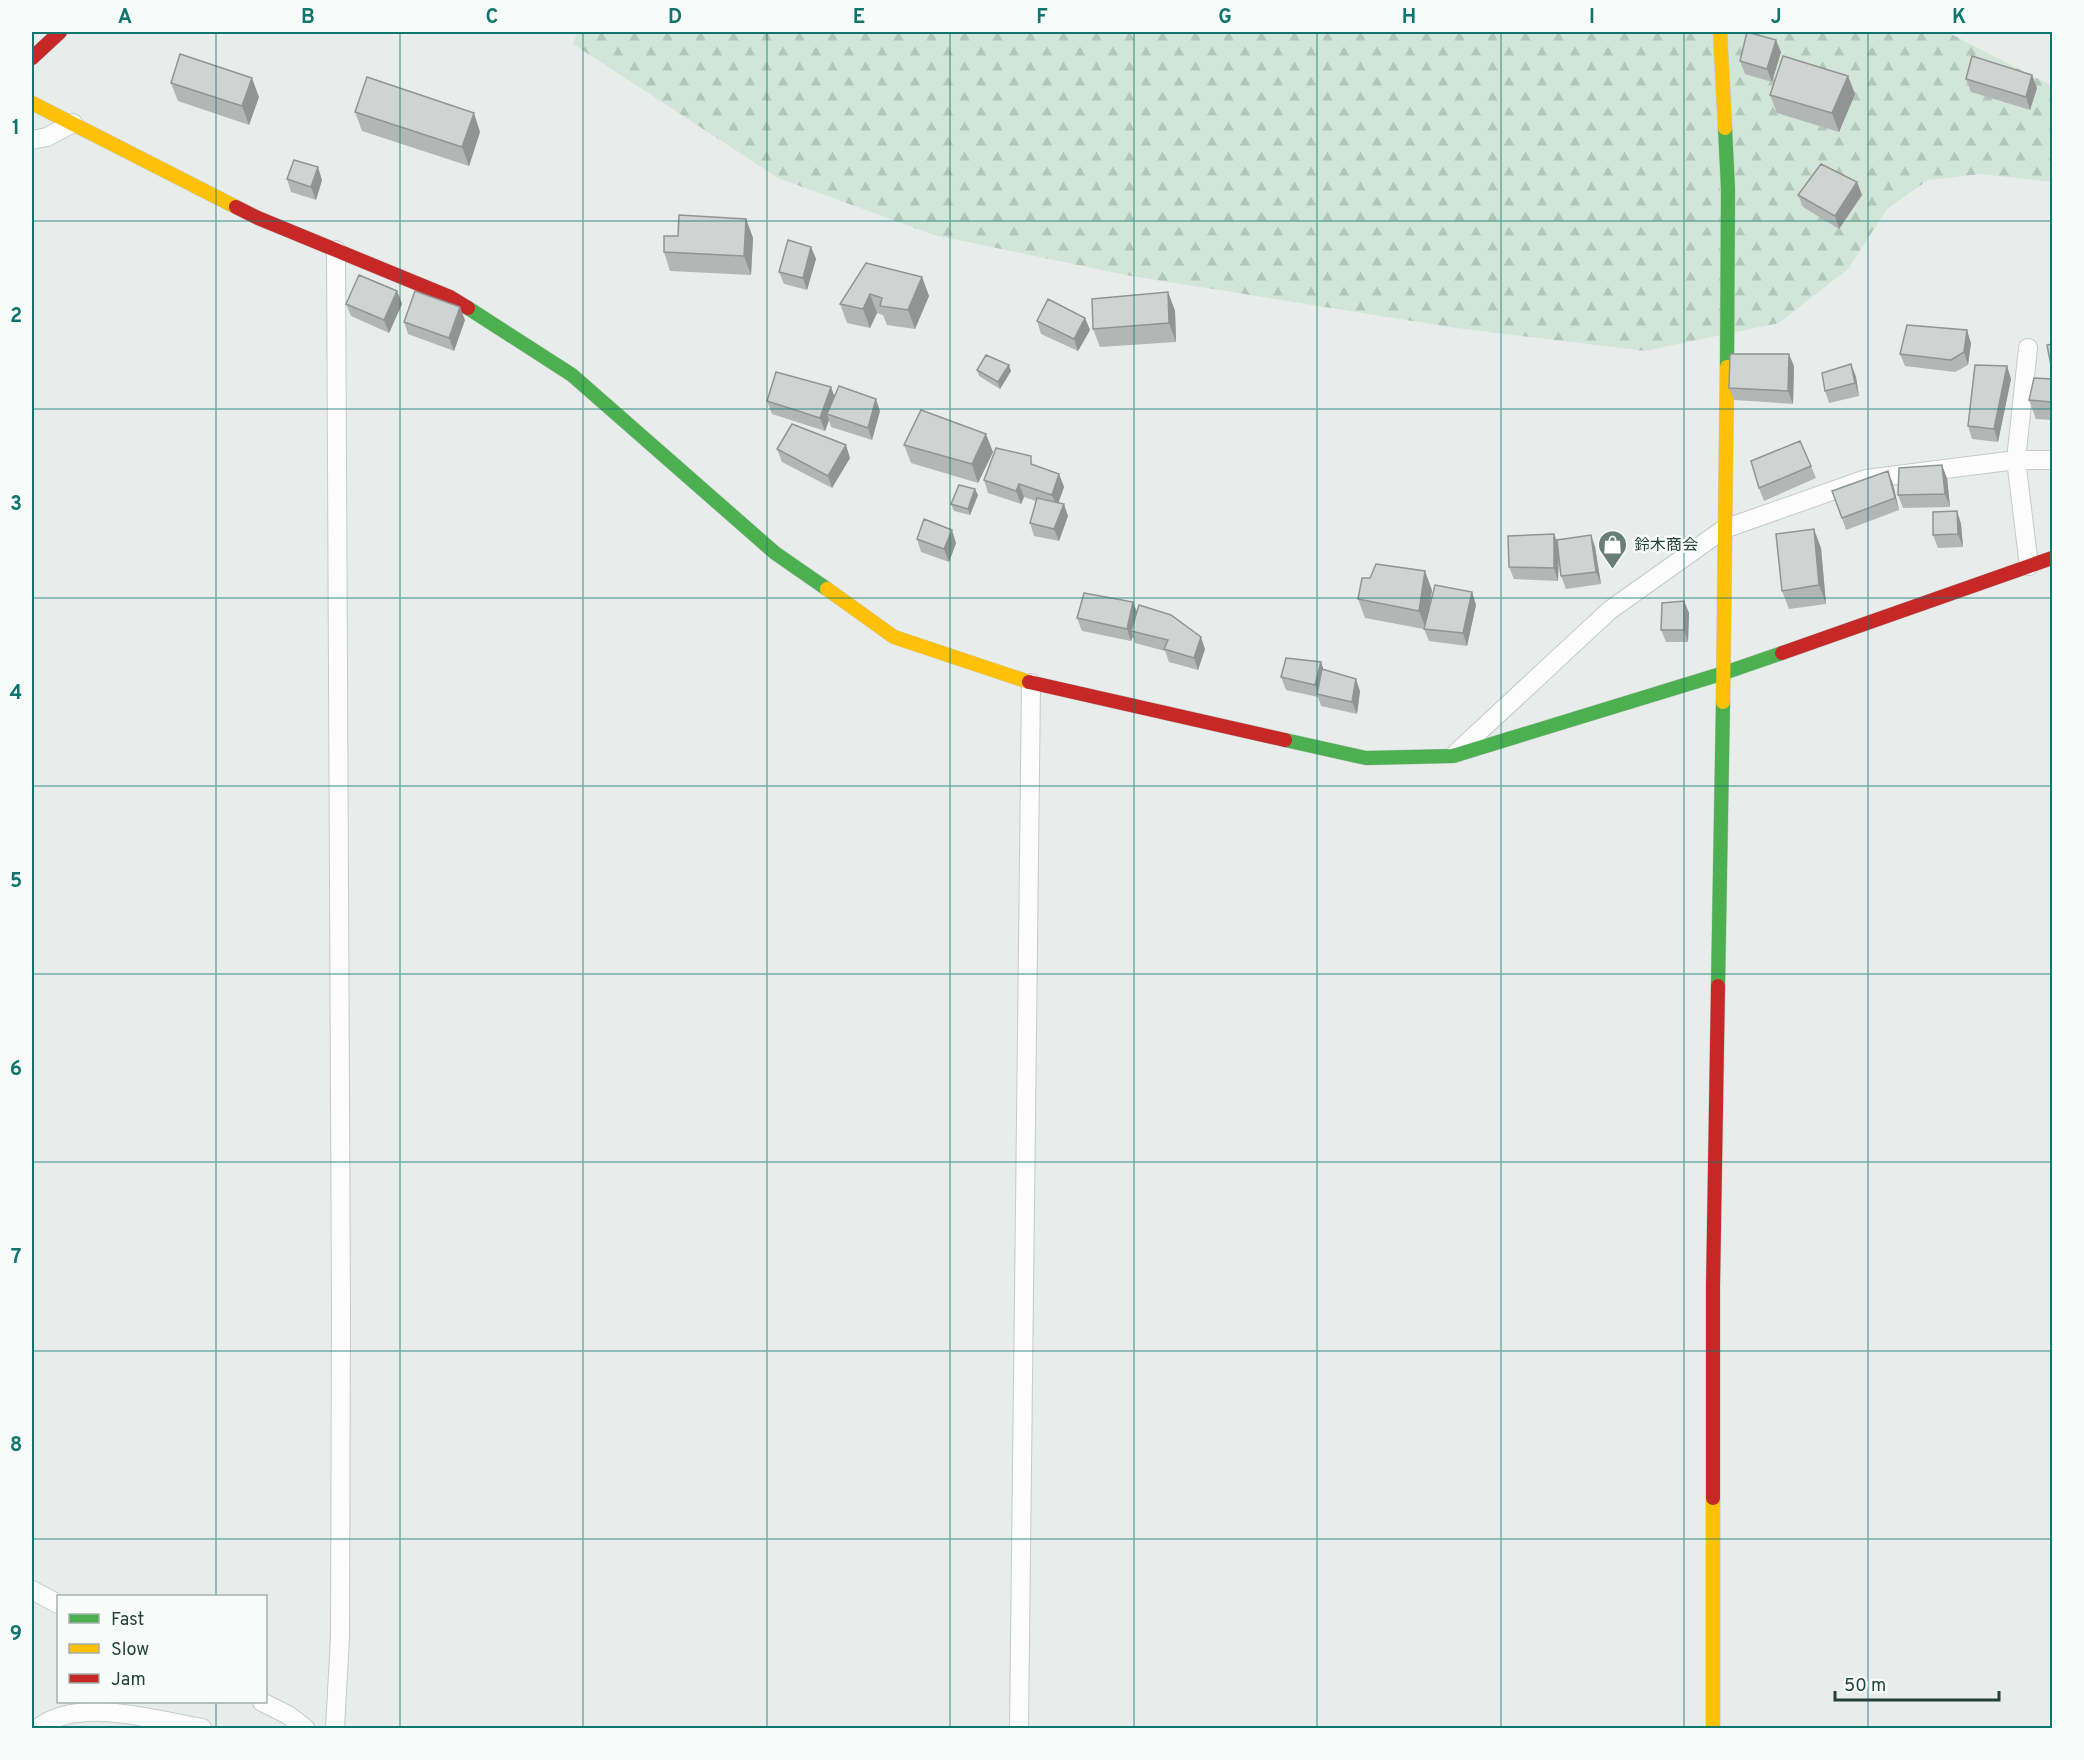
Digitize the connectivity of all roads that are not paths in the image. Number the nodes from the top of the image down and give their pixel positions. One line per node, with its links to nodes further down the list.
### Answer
1 (1720, 32): 11 (street)
2 (56, 33): 3 (street)
3 (32, 58)
4 (32, 103): 5 (street)
5 (73, 123): 6 (street); 7 (street)
6 (32, 140)
7 (336, 250): 15 (street); 23 (street)
8 (2028, 348): 9 (street)
9 (2016, 460): 10 (street); 11 (street); 13 (street)
10 (2052, 460)
11 (1724, 529): 14 (street); 16 (street)
12 (2052, 558): 13 (street)
13 (2029, 566): 14 (street)
14 (1724, 673): 16 (street); 25 (street)
15 (1031, 683): 16 (street); 24 (street)
16 (1453, 756)
17 (32, 1590): 18 (street)
18 (57, 1603)
19 (266, 1703): 22 (street)
20 (38, 1728): 21 (street)
21 (202, 1728)
22 (304, 1728)
23 (335, 1728)
24 (1018, 1728)
25 (1713, 1728)

